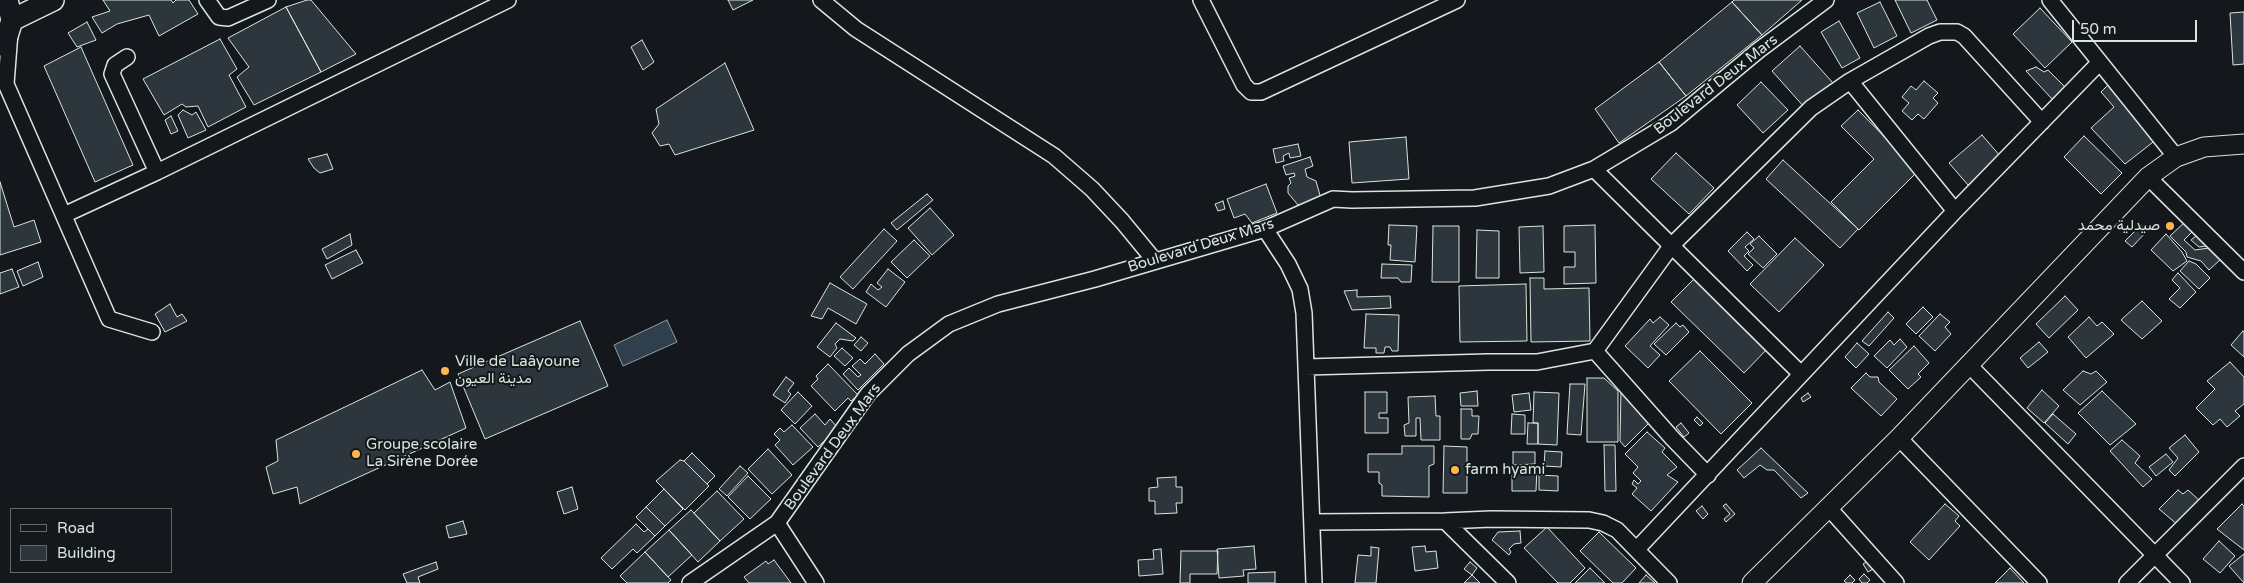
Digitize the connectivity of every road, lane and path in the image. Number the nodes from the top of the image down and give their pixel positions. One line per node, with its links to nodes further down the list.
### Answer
1 (53, 0): 10 (main road)
2 (207, 0): 3 (street)
3 (268, 0)
4 (508, 0): 19 (street)
5 (821, 0): 25 (street)
6 (1201, 0): 7 (street)
7 (1457, 0)
8 (1826, 0): 18 (street, Boulevard Deux Mars)
9 (2050, 0): 12 (street)
10 (8, 24): 13 (street)
11 (127, 56): 19 (street)
12 (2100, 62): 15 (street); 17 (street)
13 (3, 81): 22 (street)
14 (1850, 82): 15 (street); 21 (street); 24 (street)
15 (2042, 122): 21 (street)
16 (2244, 144): 17 (street)
17 (2176, 157): 20 (street)
18 (1594, 169): 23 (street, Boulevard Deux Mars); 24 (street)
19 (156, 172): 22 (street)
20 (2148, 177): 26 (street); 29 (street)
21 (1955, 211): 31 (street)
22 (64, 215): 27 (street)
23 (1265, 228): 25 (street, Boulevard Deux Mars); 30 (street)
24 (1672, 245): 28 (street); 31 (street)
25 (1154, 261): 38 (street, Boulevard Deux Mars)
26 (2244, 272)
27 (152, 332)
28 (1595, 351): 30 (street); 34 (street)
29 (1968, 364): 32 (street); 40 (street)
30 (1306, 368): 37 (street)
31 (1801, 374): 34 (street)
32 (1899, 438): 35 (street); 48 (street)
33 (2244, 466): 40 (street)
34 (1708, 474): 39 (street)
35 (1828, 507): 46 (street); 47 (street)
36 (1445, 521): 37 (street); 39 (street); 44 (street)
37 (1312, 522): 43 (street)
38 (777, 523): 41 (street, Boulevard Deux Mars); 42 (street)
39 (1637, 549): 45 (street)
40 (2154, 556): 49 (street); 50 (street)
41 (690, 583)
42 (816, 583)
43 (1314, 583)
44 (1508, 583)
45 (1670, 583)
46 (1752, 583)
47 (1896, 583)
48 (2039, 583)
49 (2127, 583)
50 (2182, 583)

